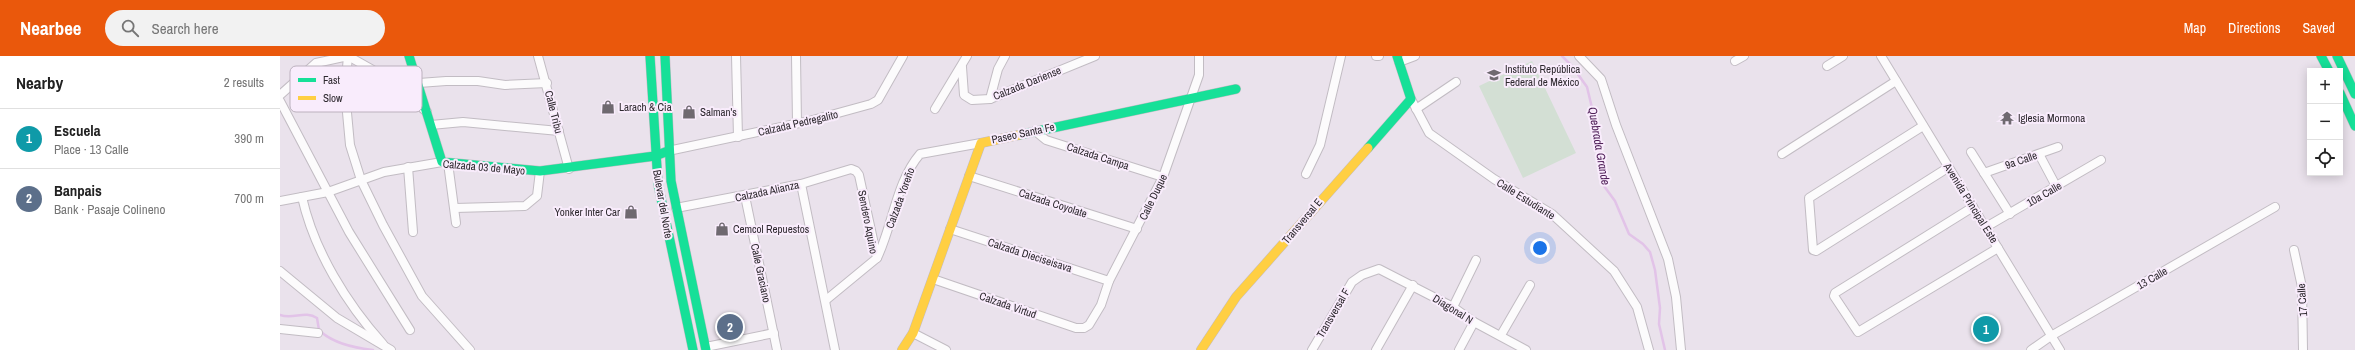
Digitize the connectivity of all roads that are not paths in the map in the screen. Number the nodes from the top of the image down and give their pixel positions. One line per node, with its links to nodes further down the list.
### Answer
1 (348, 56): 25 (street); 26 (street); 27 (street)
2 (408, 56): 28 (main road)
3 (538, 56): 35 (street, Calle Tribu)
4 (650, 56): 64 (main road, Bulevar del Norte)
5 (665, 56): 60 (main road, Bulevar del Norte)
6 (736, 56): 57 (street)
7 (796, 56): 51 (street)
8 (903, 56): 51 (street, Calzada Pedregalito)
9 (967, 56): 30 (street)
10 (1005, 56): 42 (street)
11 (1199, 56): 41 (street, Calle Duque)
12 (1341, 56): 73 (street)
13 (1376, 56): 14 (street)
14 (1379, 56)
15 (1415, 56): 23 (street)
16 (1579, 56): 129 (street)
17 (1744, 56): 24 (street)
18 (1843, 56): 29 (street)
19 (1881, 56): 32 (street, Avenida Principal Este)
20 (2321, 56): 31 (main road)
21 (2337, 56): 39 (main road)
22 (1090, 57): 42 (street, Calzada Dariense)
23 (1398, 59): 43 (main road, Calle Estudiante)
24 (1735, 61)
25 (313, 66)
26 (347, 66)
27 (366, 66)
28 (412, 66)
29 (1828, 66)
30 (962, 67): 42 (street, Calzada Dariense); 48 (street)
31 (2327, 68)
32 (1896, 81): 53 (street, Avenida Principal Este); 62 (street)
33 (1456, 82): 47 (street)
34 (422, 83): 35 (street)
35 (547, 83): 55 (street, Calle Tribu)
36 (290, 86): 40 (street)
37 (1236, 89): 41 (main road, Paseo Santa Fe)
38 (422, 94): 50 (main road)
39 (2355, 94)
40 (280, 95)
41 (1191, 97): 56 (main road, Paseo Santa Fe); 75 (street, Calle Duque)
42 (990, 99)
43 (1410, 99): 47 (street, Calle Estudiante); 123 (main road, Transversal E)
44 (2343, 100): 54 (main road)
45 (280, 101): 79 (street)
46 (422, 108): 50 (street)
47 (1416, 108): 128 (street, Calle Estudiante)
48 (935, 109)
49 (347, 112): 76 (street)
50 (427, 112): 52 (main road)
51 (797, 123): 57 (street, Calzada Pedregalito)
52 (431, 125): 55 (street); 66 (main road)
53 (1922, 126): 68 (street, Avenida Principal Este); 68 (street)
54 (2355, 126)
55 (559, 131): 69 (street, Calle Tribu)
56 (1035, 131): 58 (main road, Paseo Santa Fe); 75 (street, Calzada Campa)
57 (738, 137): 60 (street, Calzada Pedregalito)
58 (981, 143): 74 (main road, Paseo Santa Fe); 95 (street, Calzada Yoreño)
59 (2058, 148): 63 (street, 9a Calle)
60 (668, 151): 64 (main road, Calzada 03 de Mayo); 86 (main road, Bulevar del Norte)
61 (1971, 152): 72 (street)
62 (1782, 154)
63 (2039, 154): 72 (street, 9a Calle); 78 (street)
64 (655, 156): 69 (main road, Calzada 03 de Mayo); 118 (main road, Bulevar del Norte)
65 (2101, 160): 78 (street, 10a Calle)
66 (445, 162): 67 (street, Calzada 03 de Mayo); 70 (main road, Calzada 03 de Mayo); 85 (street)
67 (408, 167): 76 (street, Calzada 03 de Mayo); 92 (street)
68 (1949, 167): 83 (street, Avenida Principal Este)
69 (569, 169): 70 (main road, Calzada 03 de Mayo)
70 (540, 171): 85 (street)
71 (856, 171): 77 (street, Calzada Alianza); 95 (street, Sendero Aquino)
72 (1984, 173): 87 (street)
73 (1306, 174)
74 (969, 176): 90 (main road, Paseo Santa Fe); 91 (street, Calzada Coyolate)
75 (1163, 177): 91 (street, Calle Duque)
76 (361, 180): 79 (street, Calzada 03 de Mayo); 117 (street)
77 (801, 184): 80 (street, Calzada Alianza); 103 (street)
78 (2056, 186): 87 (street, 10a Calle)
79 (328, 192): 81 (street, Calzada 03 de Mayo); 108 (street)
80 (745, 196): 86 (street, Calzada Alianza); 110 (street, Calle Graciano)
81 (302, 197): 82 (street, Calzada 03 de Mayo); 114 (street)
82 (280, 201)
83 (1973, 207): 89 (street, Avenida Principal Este); 93 (street)
84 (2275, 207): 113 (street, 13 Calle)
85 (455, 208): 88 (street)
86 (676, 208): 115 (main road, Bulevar del Norte)
87 (2010, 214): 89 (street, 10a Calle)
88 (456, 223)
89 (1986, 227): 93 (street, Avenida Principal Este)
90 (950, 229): 99 (main road, Paseo Santa Fe); 100 (street, Calzada Dieciseisava)
91 (1137, 229): 100 (street, Calle Duque)
92 (413, 232)
93 (1998, 248): 113 (street, Avenida Principal Este)
94 (2294, 250): 132 (street, 17 Calle)
95 (877, 258): 103 (street, Sendero Aquino)
96 (1476, 260): 104 (street)
97 (1379, 269): 101 (street, Diagonal N); 124 (street, Transversal F)
98 (280, 271): 114 (street)
99 (933, 279): 106 (street, Calzada Virtud); 111 (main road, Paseo Santa Fe)
100 (1109, 281): 106 (street, Calle Duque)
101 (1413, 285): 104 (street, Diagonal N); 125 (street)
102 (1530, 285): 112 (street)
103 (826, 300): 120 (street)
104 (1453, 307): 105 (street, Diagonal N)
105 (1474, 322): 112 (street, Diagonal N); 126 (street)
106 (1084, 328)
107 (280, 329): 109 (street)
108 (410, 330)
109 (318, 333)
110 (774, 333): 115 (street); 119 (street, Calle Graciano)
111 (913, 333): 121 (main road, Paseo Santa Fe); 122 (street)
112 (1501, 335): 127 (street, Diagonal N)
113 (2051, 336): 130 (street, 13 Calle); 131 (street, Avenida Principal Este)
114 (383, 344): 116 (street)
115 (706, 348)
116 (391, 350)
117 (470, 350)
118 (693, 350)
119 (777, 350)
120 (835, 350)
121 (902, 350)
122 (946, 350)
123 (1201, 350)
124 (1312, 350)
125 (1376, 350)
126 (1459, 350)
127 (1526, 350)
128 (1649, 350)
129 (1681, 350)
130 (2031, 350)
131 (2060, 350)
132 (2303, 350)

